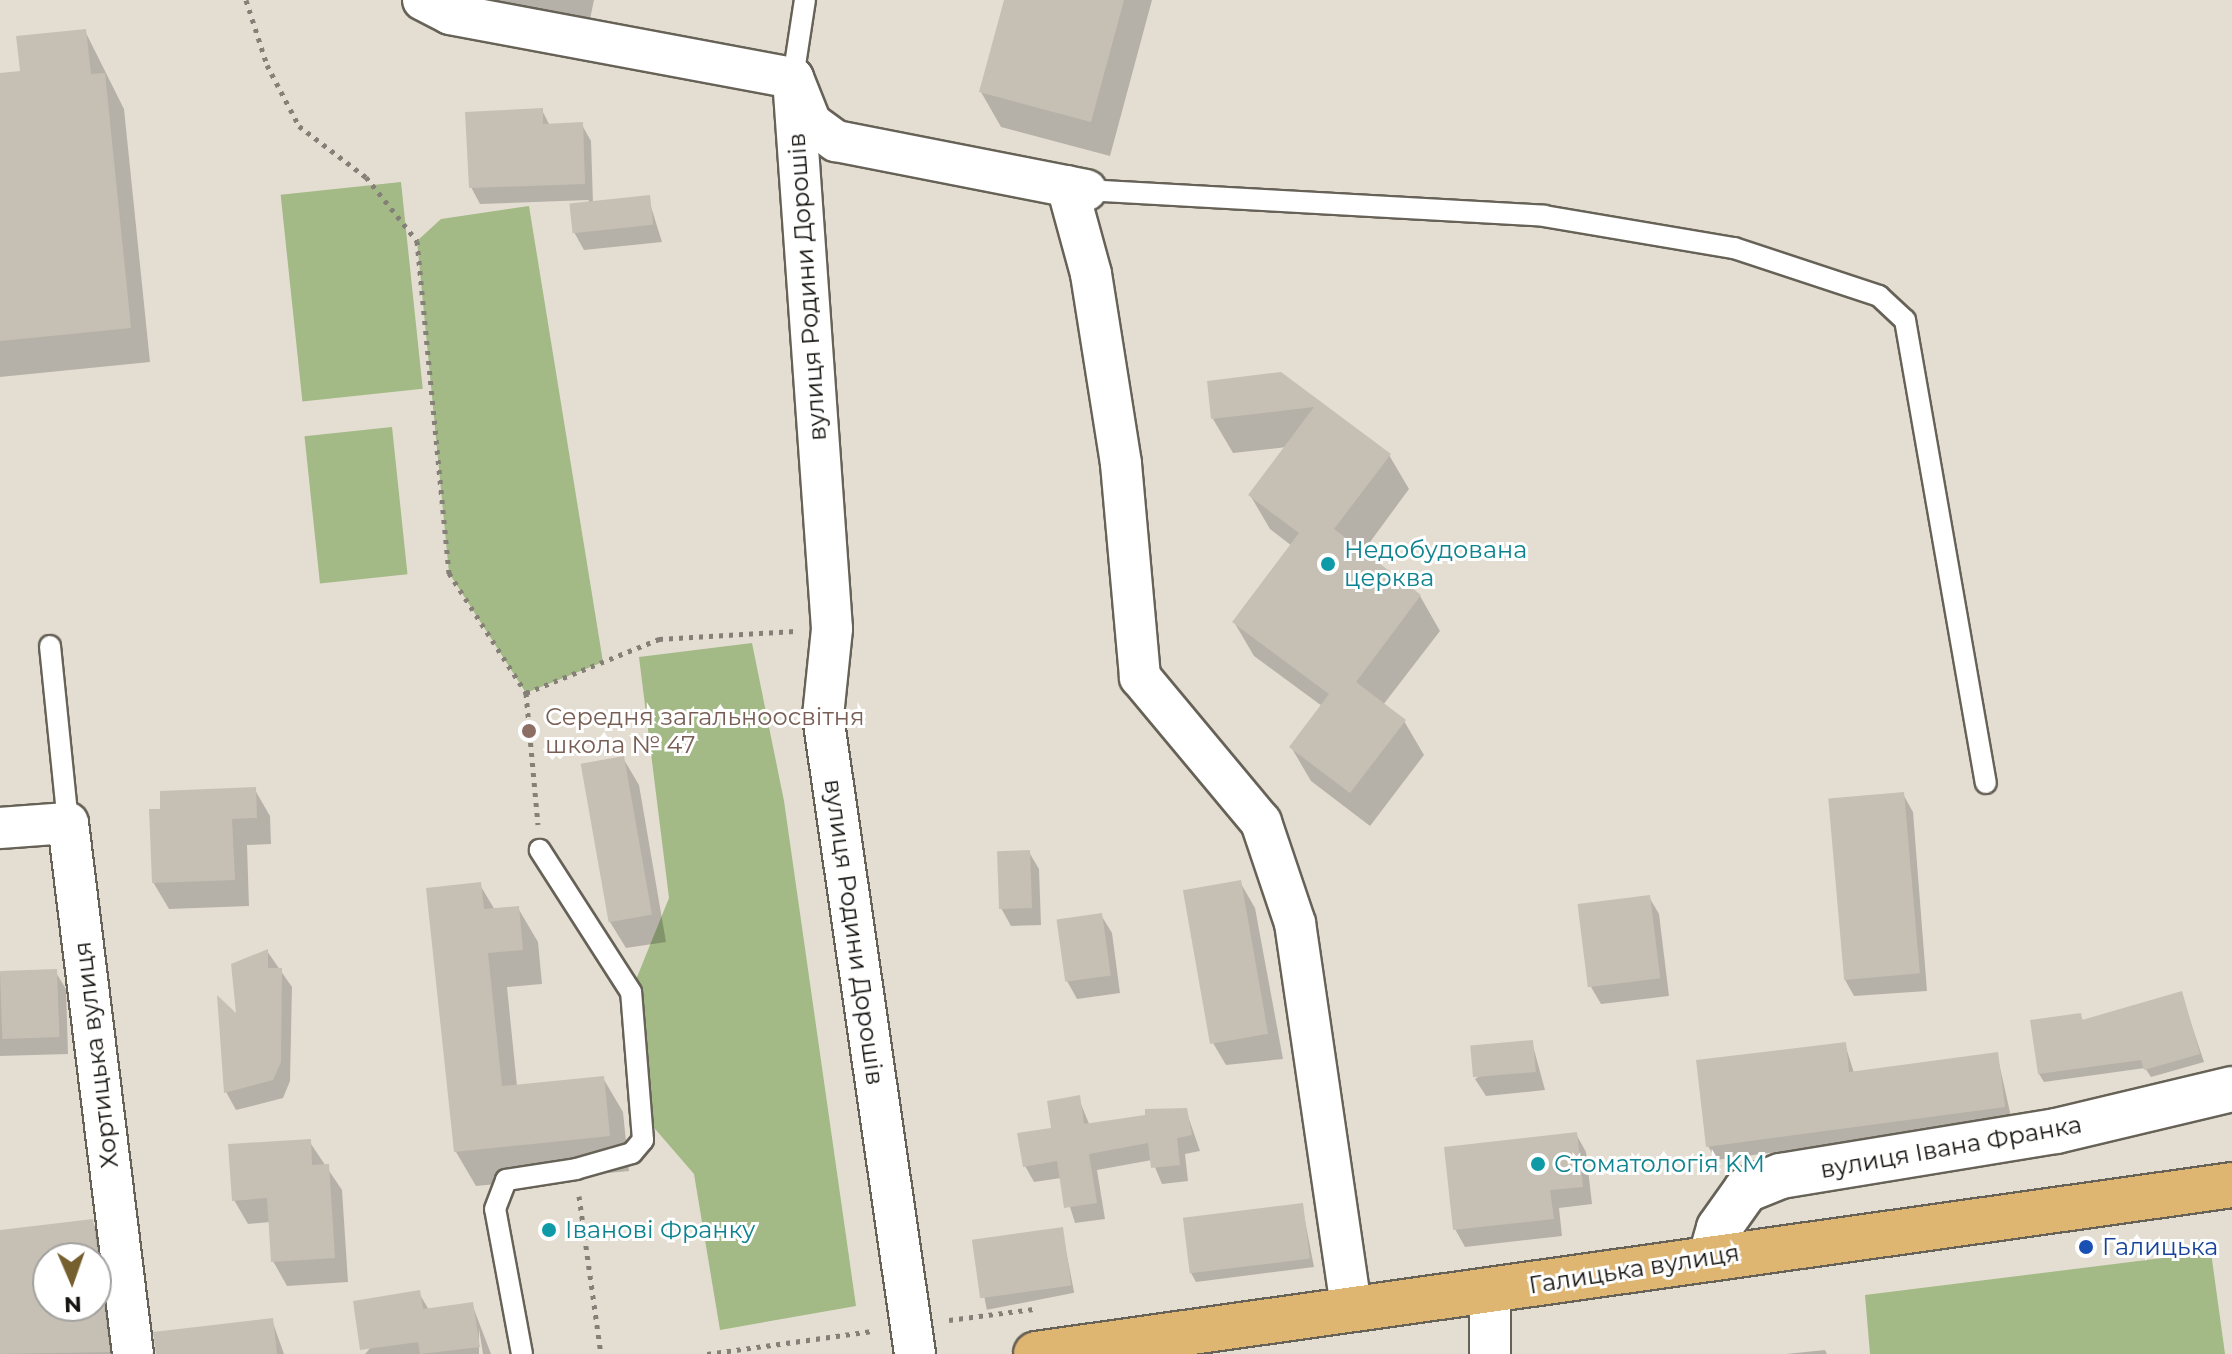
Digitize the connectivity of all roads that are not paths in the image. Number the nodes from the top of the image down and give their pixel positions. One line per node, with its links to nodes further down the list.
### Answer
1 (423, 0): 3 (street)
2 (805, 0): 3 (lane)
3 (793, 78): 4 (street); 17 (street, вулиця Родини Дорошів)
4 (1076, 188): 6 (lane); 14 (street)
5 (50, 646): 7 (lane)
6 (1986, 783)
7 (68, 823): 8 (street); 15 (street, Хортицька вулиця)
8 (0, 828)
9 (540, 850): 16 (lane)
10 (2232, 1089): 12 (street, вулиця Івана Франка)
11 (2232, 1185): 12 (main road, Галицька вулиця)
12 (1711, 1256): 13 (main road, Галицька вулиця)
13 (1490, 1291): 14 (main road, Галицька вулиця); 19 (street)
14 (1351, 1308): 18 (main road, Галицька вулиця)
15 (133, 1354)
16 (522, 1354)
17 (915, 1354)
18 (1036, 1354)
19 (1490, 1354)

